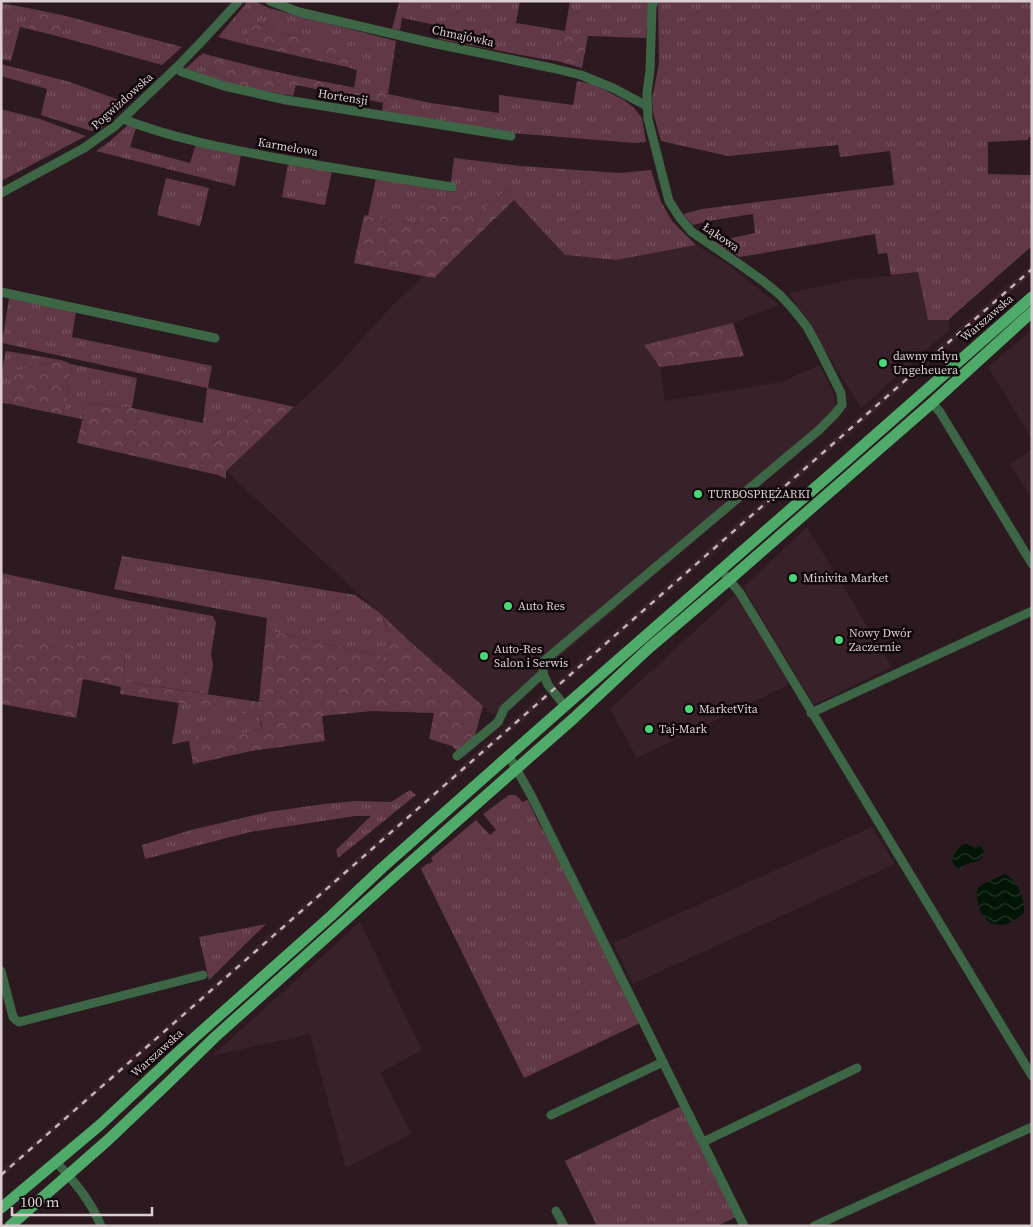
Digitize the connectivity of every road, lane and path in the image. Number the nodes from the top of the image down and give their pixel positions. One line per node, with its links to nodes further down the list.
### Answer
1 (238, 1): 4 (street, Pogwizdowska)
2 (270, 1): 5 (street, Chmajówka)
3 (654, 1): 5 (street, Łąkowa)
4 (176, 68): 6 (street, Pogwizdowska); 7 (street, Hortensji)
5 (647, 106): 19 (street, Łąkowa)
6 (123, 119): 8 (street, Karmelowa); 9 (street, Pogwizdowska)
7 (510, 136)
8 (452, 187)
9 (1, 193)
10 (1, 292): 13 (street)
11 (1032, 297): 16 (main road, Warszawska)
12 (1032, 312): 14 (main road, Warszawska)
13 (216, 338)
14 (932, 402): 15 (street); 17 (main road, Warszawska)
15 (1032, 564)
16 (721, 570): 17 (street); 20 (main road, Warszawska)
17 (729, 580): 21 (street); 24 (main road, Warszawska)
18 (1032, 611): 21 (street)
19 (543, 673): 20 (street); 22 (street)
20 (565, 706): 23 (main road, Warszawska)
21 (811, 712): 29 (street)
22 (457, 756)
23 (509, 756): 24 (street); 33 (main road, Warszawska)
24 (517, 769): 27 (street); 34 (main road, Warszawska)
25 (1, 971): 26 (street)
26 (203, 975)
27 (663, 1062): 30 (street); 32 (street)
28 (857, 1068): 32 (street)
29 (1032, 1076)
30 (551, 1115)
31 (1032, 1127): 37 (street)
32 (703, 1142): 41 (street)
33 (56, 1162): 34 (street); 35 (main road, Warszawska)
34 (67, 1175): 38 (main road); 39 (street)
35 (1, 1208)
36 (556, 1211): 40 (street)
37 (830, 1222): 42 (street)
38 (10, 1226)
39 (101, 1226)
40 (564, 1226)
41 (744, 1226)
42 (814, 1226)

